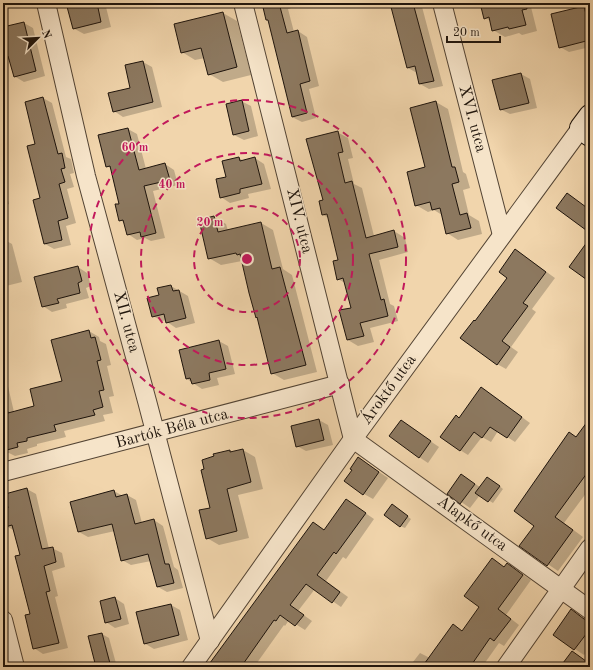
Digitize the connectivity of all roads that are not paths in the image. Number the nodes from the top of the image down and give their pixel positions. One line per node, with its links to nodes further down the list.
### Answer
1 (46, 3): 7 (street, XII. utca)
2 (243, 3): 6 (street, XIV. utca)
3 (442, 3): 5 (street, XVI. utca)
4 (587, 126): 5 (street, Ároktő utca)
5 (502, 235): 8 (street, Ároktő utca)
6 (340, 384): 7 (street, Bartók Béla utca); 8 (street, XIV. utca)
7 (156, 434): 9 (street, Bartók Béla utca); 14 (street, XII. utca)
8 (353, 439): 11 (street, Alapkő utca); 14 (street, Ároktő utca)
9 (3, 472)
10 (590, 548): 11 (street)
11 (561, 589): 12 (street, Alapkő utca); 17 (street)
12 (590, 610)
13 (3, 620): 15 (street)
14 (210, 641): 16 (street, Ároktő utca)
15 (15, 667)
16 (191, 667)
17 (506, 667)

